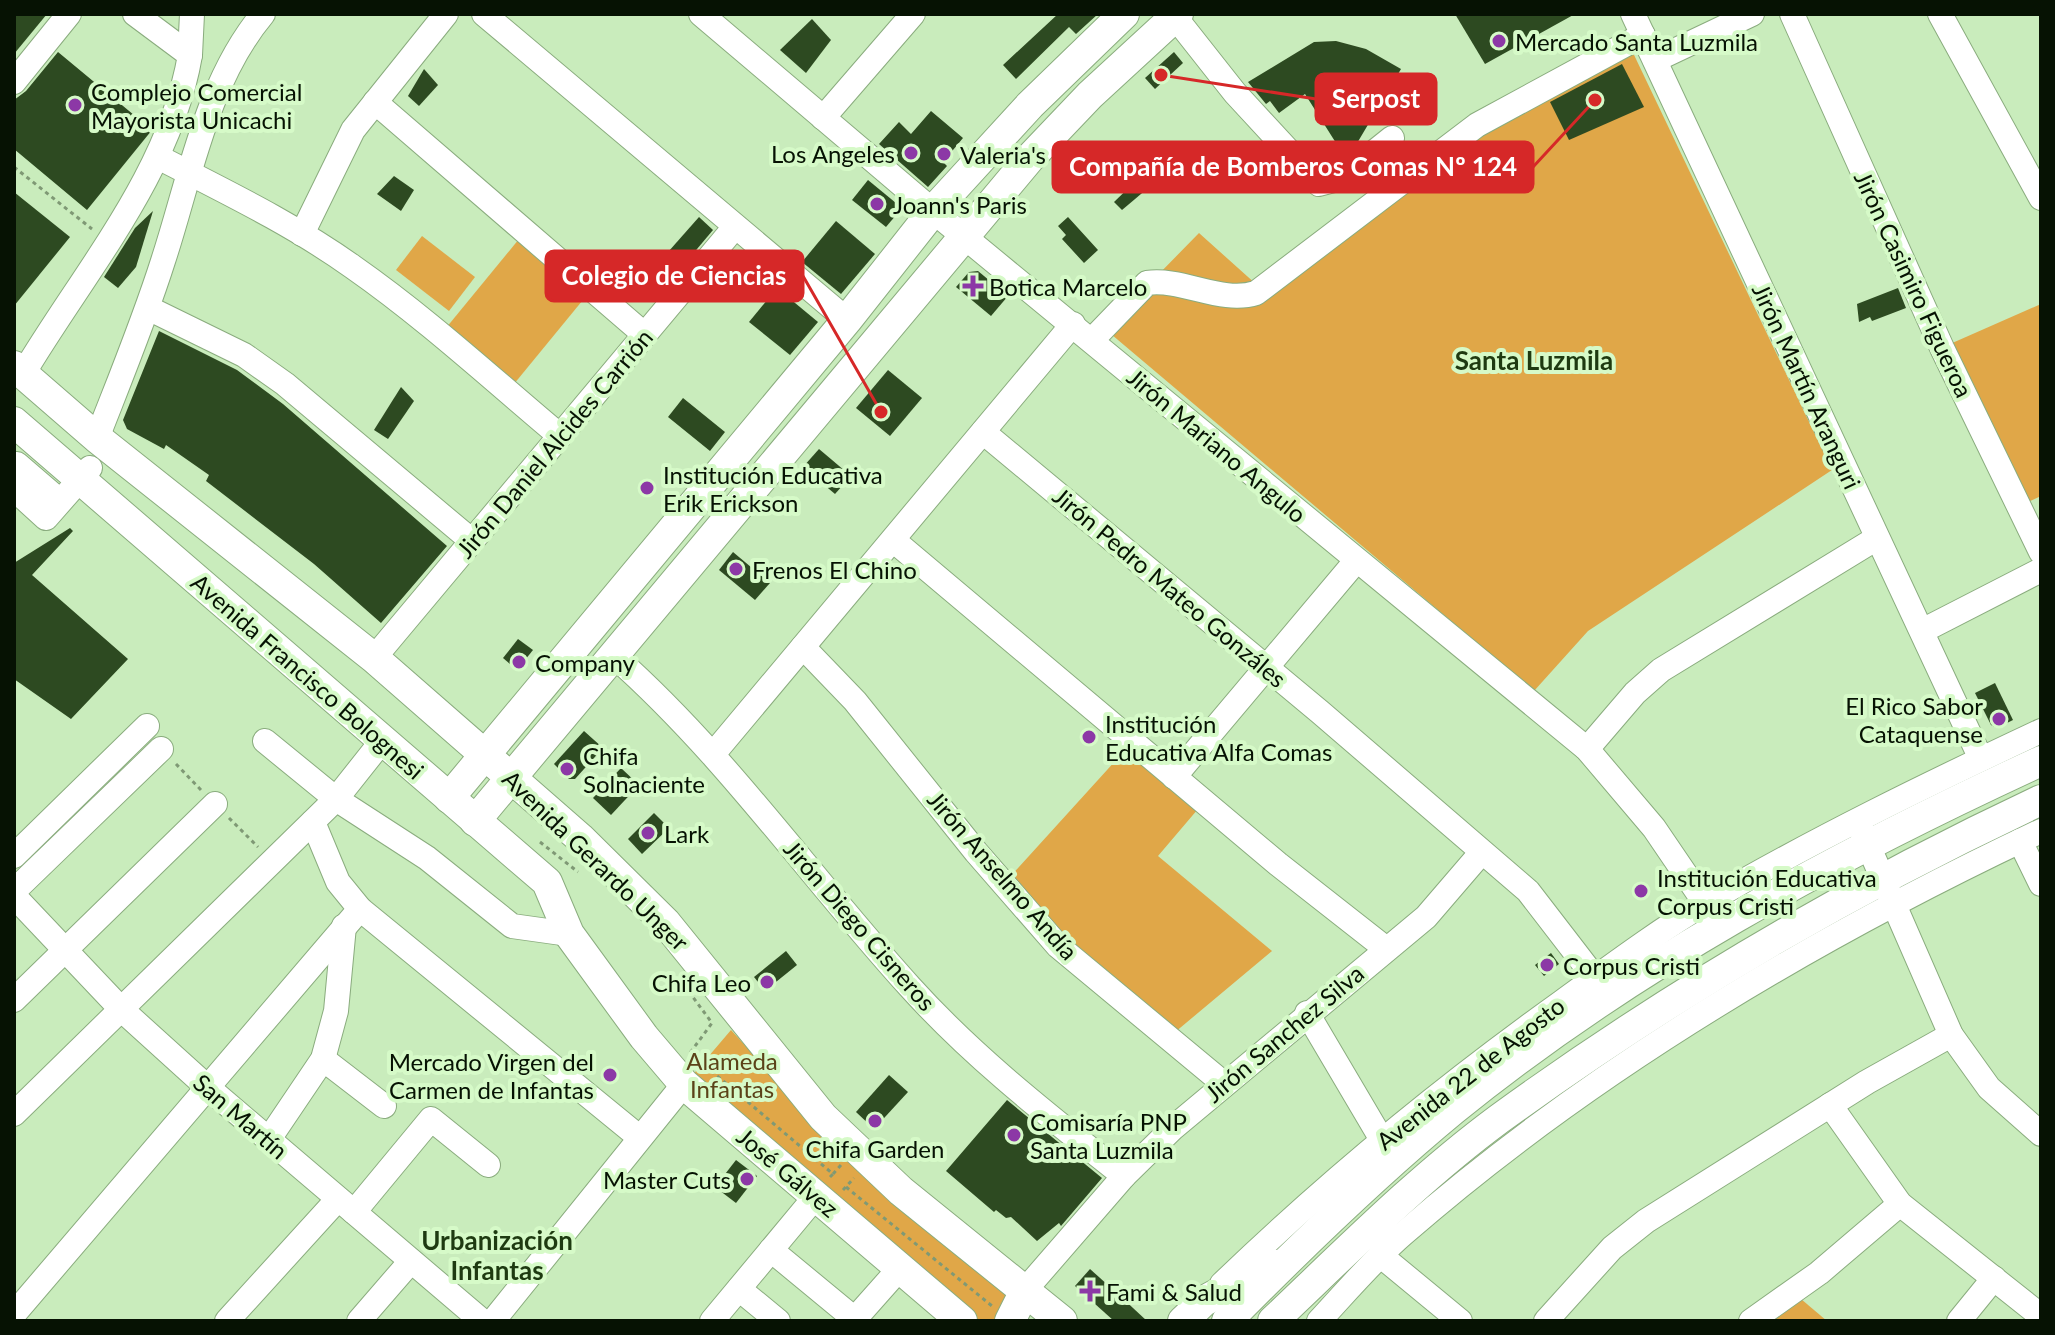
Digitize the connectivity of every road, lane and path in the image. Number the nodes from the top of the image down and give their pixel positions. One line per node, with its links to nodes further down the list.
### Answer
1 (69, 14): 17 (street)
2 (135, 14): 15 (street)
3 (192, 14): 15 (street)
4 (263, 14): 23 (street)
5 (446, 14): 18 (street)
6 (484, 14): 26 (street)
7 (701, 14): 19 (street, Jirón Mariano Angulo)
8 (913, 14): 19 (street)
9 (1124, 14): 25 (main road)
10 (1752, 14): 16 (street)
11 (1792, 14): 47 (street, Jirón Casimiro Figueroa)
12 (1940, 14): 24 (street)
13 (1176, 16): 20 (street); 28 (main road)
14 (1638, 24): 16 (street, Jirón Martín Aranguri); 32 (street)
15 (190, 55): 21 (street)
16 (1655, 60): 44 (street, Jirón Martín Aranguri)
17 (14, 82)
18 (375, 102): 27 (street); 33 (street)
19 (823, 118): 25 (street, Jirón Mariano Angulo)
20 (1392, 138)
21 (158, 157): 23 (street); 29 (street)
22 (14, 167): 29 (path)
23 (191, 175): 27 (street); 30 (street)
24 (2041, 198)
25 (933, 211): 28 (street, Jirón Mariano Angulo); 31 (main road)
26 (734, 228): 31 (street); 33 (street, Jirón Daniel Alcides Carrión)
27 (302, 234): 37 (street)
28 (962, 236): 32 (street, Jirón Mariano Angulo); 52 (main road)
29 (107, 241): 34 (street)
30 (148, 308): 38 (street); 46 (street)
31 (847, 320): 62 (main road)
32 (1082, 332): 36 (street); 48 (street, Jirón Mariano Angulo)
33 (645, 335): 37 (street, Jirón Daniel Alcides Carrión)
34 (19, 370): 38 (main road, Avenida Gerardo Unger)
35 (24, 430): 39 (street); 40 (main road, Avenida Gerardo Unger)
36 (983, 432): 45 (street); 54 (street, Jirón Pedro Mateo Gonzáles)
37 (560, 436): 46 (street, Jirón Daniel Alcides Carrión)
38 (97, 438): 42 (main road, Avenida Gerardo Unger)
39 (15, 465): 43 (street)
40 (81, 471): 42 (main road, Avenida Gerardo Unger); 43 (street); 58 (main road, Avenida Francisco Bolognesi)
41 (14, 489): 43 (street)
42 (170, 494): 53 (main road, Avenida Gerardo Unger)
43 (60, 501)
44 (1877, 538): 50 (street, Jirón Martín Aranguri); 60 (street)
45 (893, 540): 51 (street); 66 (street)
46 (472, 541): 53 (street, Jirón Daniel Alcides Carrión)
47 (2041, 552)
48 (1356, 561): 54 (street); 60 (street, Jirón Mariano Angulo)
49 (2041, 570): 50 (street)
50 (1922, 631): 63 (street, Jirón Martín Aranguri)
51 (803, 647): 61 (street); 94 (street, Jirón Anselmo Andía)
52 (614, 656): 61 (street, Jirón Diego Cisneros); 65 (main road)
53 (374, 658): 62 (main road, Avenida Gerardo Unger)
54 (1265, 667): 66 (street); 75 (street, Jirón Pedro Mateo Gonzáles)
55 (147, 726): 76 (street)
56 (2041, 731): 63 (street, Avenida 22 de Agosto)
57 (265, 741): 68 (street)
58 (382, 741): 67 (main road, Avenida Francisco Bolognesi); 68 (street)
59 (161, 749): 81 (street)
60 (1587, 749): 82 (street, Jirón Mariano Angulo)
61 (714, 753): 105 (street, Jirón Diego Cisneros)
62 (486, 754): 65 (main road, Avenida Gerardo Unger); 67 (main road)
63 (1981, 759): 73 (street, Avenida 22 de Agosto)
64 (2041, 761): 73 (main road, Avenida 22 de Agosto)
65 (512, 776): 71 (main road); 117 (main road, Avenida Gerardo Unger)
66 (1174, 777): 85 (street)
67 (449, 798): 71 (main road, Avenida Francisco Bolognesi)
68 (336, 799): 72 (street); 84 (street)
69 (2041, 800): 80 (main road)
70 (215, 804): 86 (street)
71 (475, 821): 77 (main road, Avenida Francisco Bolognesi)
72 (313, 822): 83 (street); 90 (street)
73 (1862, 831): 80 (street); 82 (street, Avenida 22 de Agosto); 110 (main road, Avenida 22 de Agosto)
74 (2031, 836): 79 (street); 80 (street)
75 (1481, 853): 85 (street, Jirón Sanchez Silva); 88 (street, Jirón Pedro Mateo Gonzáles)
76 (14, 856)
77 (556, 872): 78 (path); 84 (main road, José Gálvez)
78 (585, 878)
79 (2041, 884)
80 (1889, 892): 92 (street); 112 (street); 131 (main road)
81 (14, 894): 86 (street, San Martín)
82 (1705, 903): 88 (street, Avenida 22 de Agosto)
83 (352, 917): 93 (street); 96 (street); 101 (street)
84 (569, 934): 95 (main road, José Gálvez)
85 (1385, 948): 91 (street, Jirón Sanchez Silva)
86 (67, 949): 89 (street); 90 (street, San Martín)
87 (678, 978): 107 (path)
88 (1595, 978): 103 (street, Avenida 22 de Agosto)
89 (14, 1000)
90 (121, 1009): 96 (street, San Martín); 99 (street)
91 (1307, 1013): 94 (street, Jirón Sanchez Silva); 103 (street)
92 (1951, 1035): 97 (street); 100 (street)
93 (323, 1059): 98 (street); 102 (street)
94 (1223, 1083): 105 (street, Jirón Sanchez Silva)
95 (684, 1084): 101 (street); 107 (main road, José Gálvez)
96 (206, 1086): 102 (street, San Martín); 119 (street)
97 (1830, 1105): 108 (street); 134 (street)
98 (384, 1106)
99 (14, 1114)
100 (2041, 1134)
101 (639, 1137): 125 (street)
102 (269, 1139): 109 (street, San Martín)
103 (1382, 1140): 118 (street, Avenida 22 de Agosto)
104 (488, 1165): 109 (street)
105 (1124, 1176): 117 (street, Jirón Sanchez Silva)
106 (846, 1187): 107 (path); 107 (path); 129 (path)
107 (827, 1188): 111 (street); 114 (main road, José Gálvez)
108 (1900, 1204): 115 (street); 135 (street)
109 (346, 1205): 113 (street, San Martín); 122 (street)
110 (1300, 1247): 118 (main road); 130 (main road, Avenida 22 de Agosto)
111 (771, 1250): 116 (street); 121 (street)
112 (1380, 1255): 132 (street); 133 (street)
113 (411, 1261): 123 (street); 124 (street, San Martín)
114 (900, 1268): 121 (street); 128 (main road, José Gálvez)
115 (1994, 1278): 120 (street); 136 (street)
116 (739, 1289): 126 (street); 127 (street)
117 (1040, 1309): 129 (main road)
118 (1194, 1311)
119 (14, 1314)
120 (2041, 1316)
121 (855, 1320)
122 (227, 1321)
123 (359, 1321)
124 (482, 1321)
125 (493, 1321)
126 (712, 1321)
127 (778, 1321)
128 (962, 1321)
129 (1010, 1321)
130 (1227, 1321)
131 (1273, 1321)
132 (1319, 1321)
133 (1460, 1321)
134 (1546, 1321)
135 (1751, 1321)
136 (1959, 1321)

